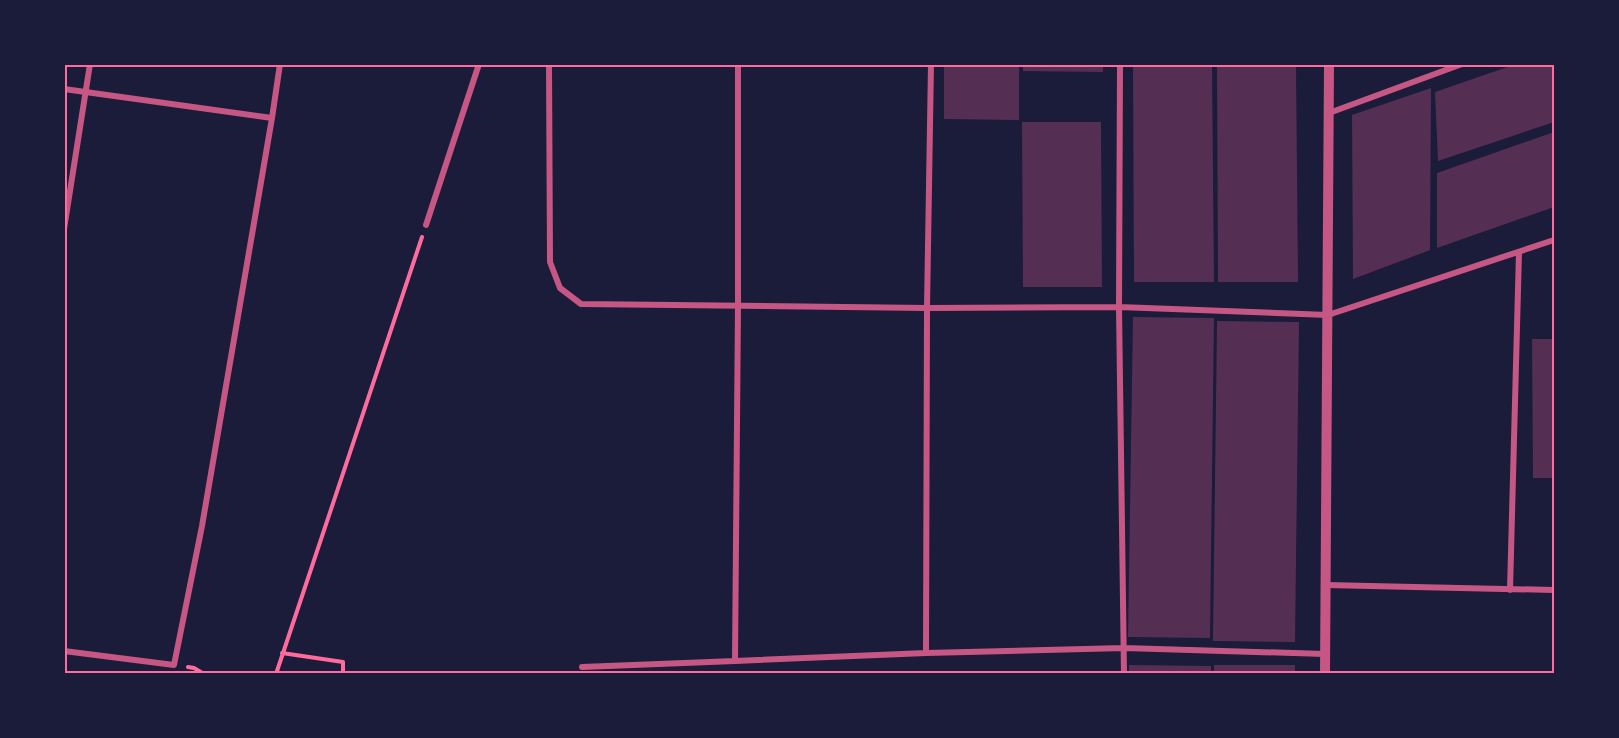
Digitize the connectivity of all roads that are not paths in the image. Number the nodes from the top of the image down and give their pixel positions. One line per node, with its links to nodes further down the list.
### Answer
1 (90, 64): 11 (street)
2 (280, 64): 13 (street)
3 (479, 64): 14 (street)
4 (549, 64): 18 (street)
5 (738, 64): 18 (street)
6 (931, 64): 20 (street)
7 (1120, 64): 19 (street)
8 (1329, 64): 12 (street)
9 (1462, 64): 12 (street)
10 (64, 89): 11 (street)
11 (86, 91): 13 (street); 15 (street)
12 (1329, 113): 21 (street)
13 (272, 118): 26 (street)
14 (426, 225)
15 (64, 229)
16 (1554, 240): 17 (street)
17 (1519, 252): 21 (street); 23 (street)
18 (738, 305): 20 (street); 29 (street)
19 (1119, 307): 20 (street); 21 (street); 25 (street)
20 (927, 308): 27 (street)
21 (1328, 315): 22 (street)
22 (1326, 585): 23 (street); 28 (street)
23 (1510, 590): 24 (street)
24 (1554, 590)
25 (1124, 648): 27 (street); 28 (street); 31 (street)
26 (64, 651)
27 (926, 653): 29 (street)
28 (1325, 654): 32 (street)
29 (735, 661): 30 (street)
30 (582, 668)
31 (1124, 674)
32 (1325, 674)

